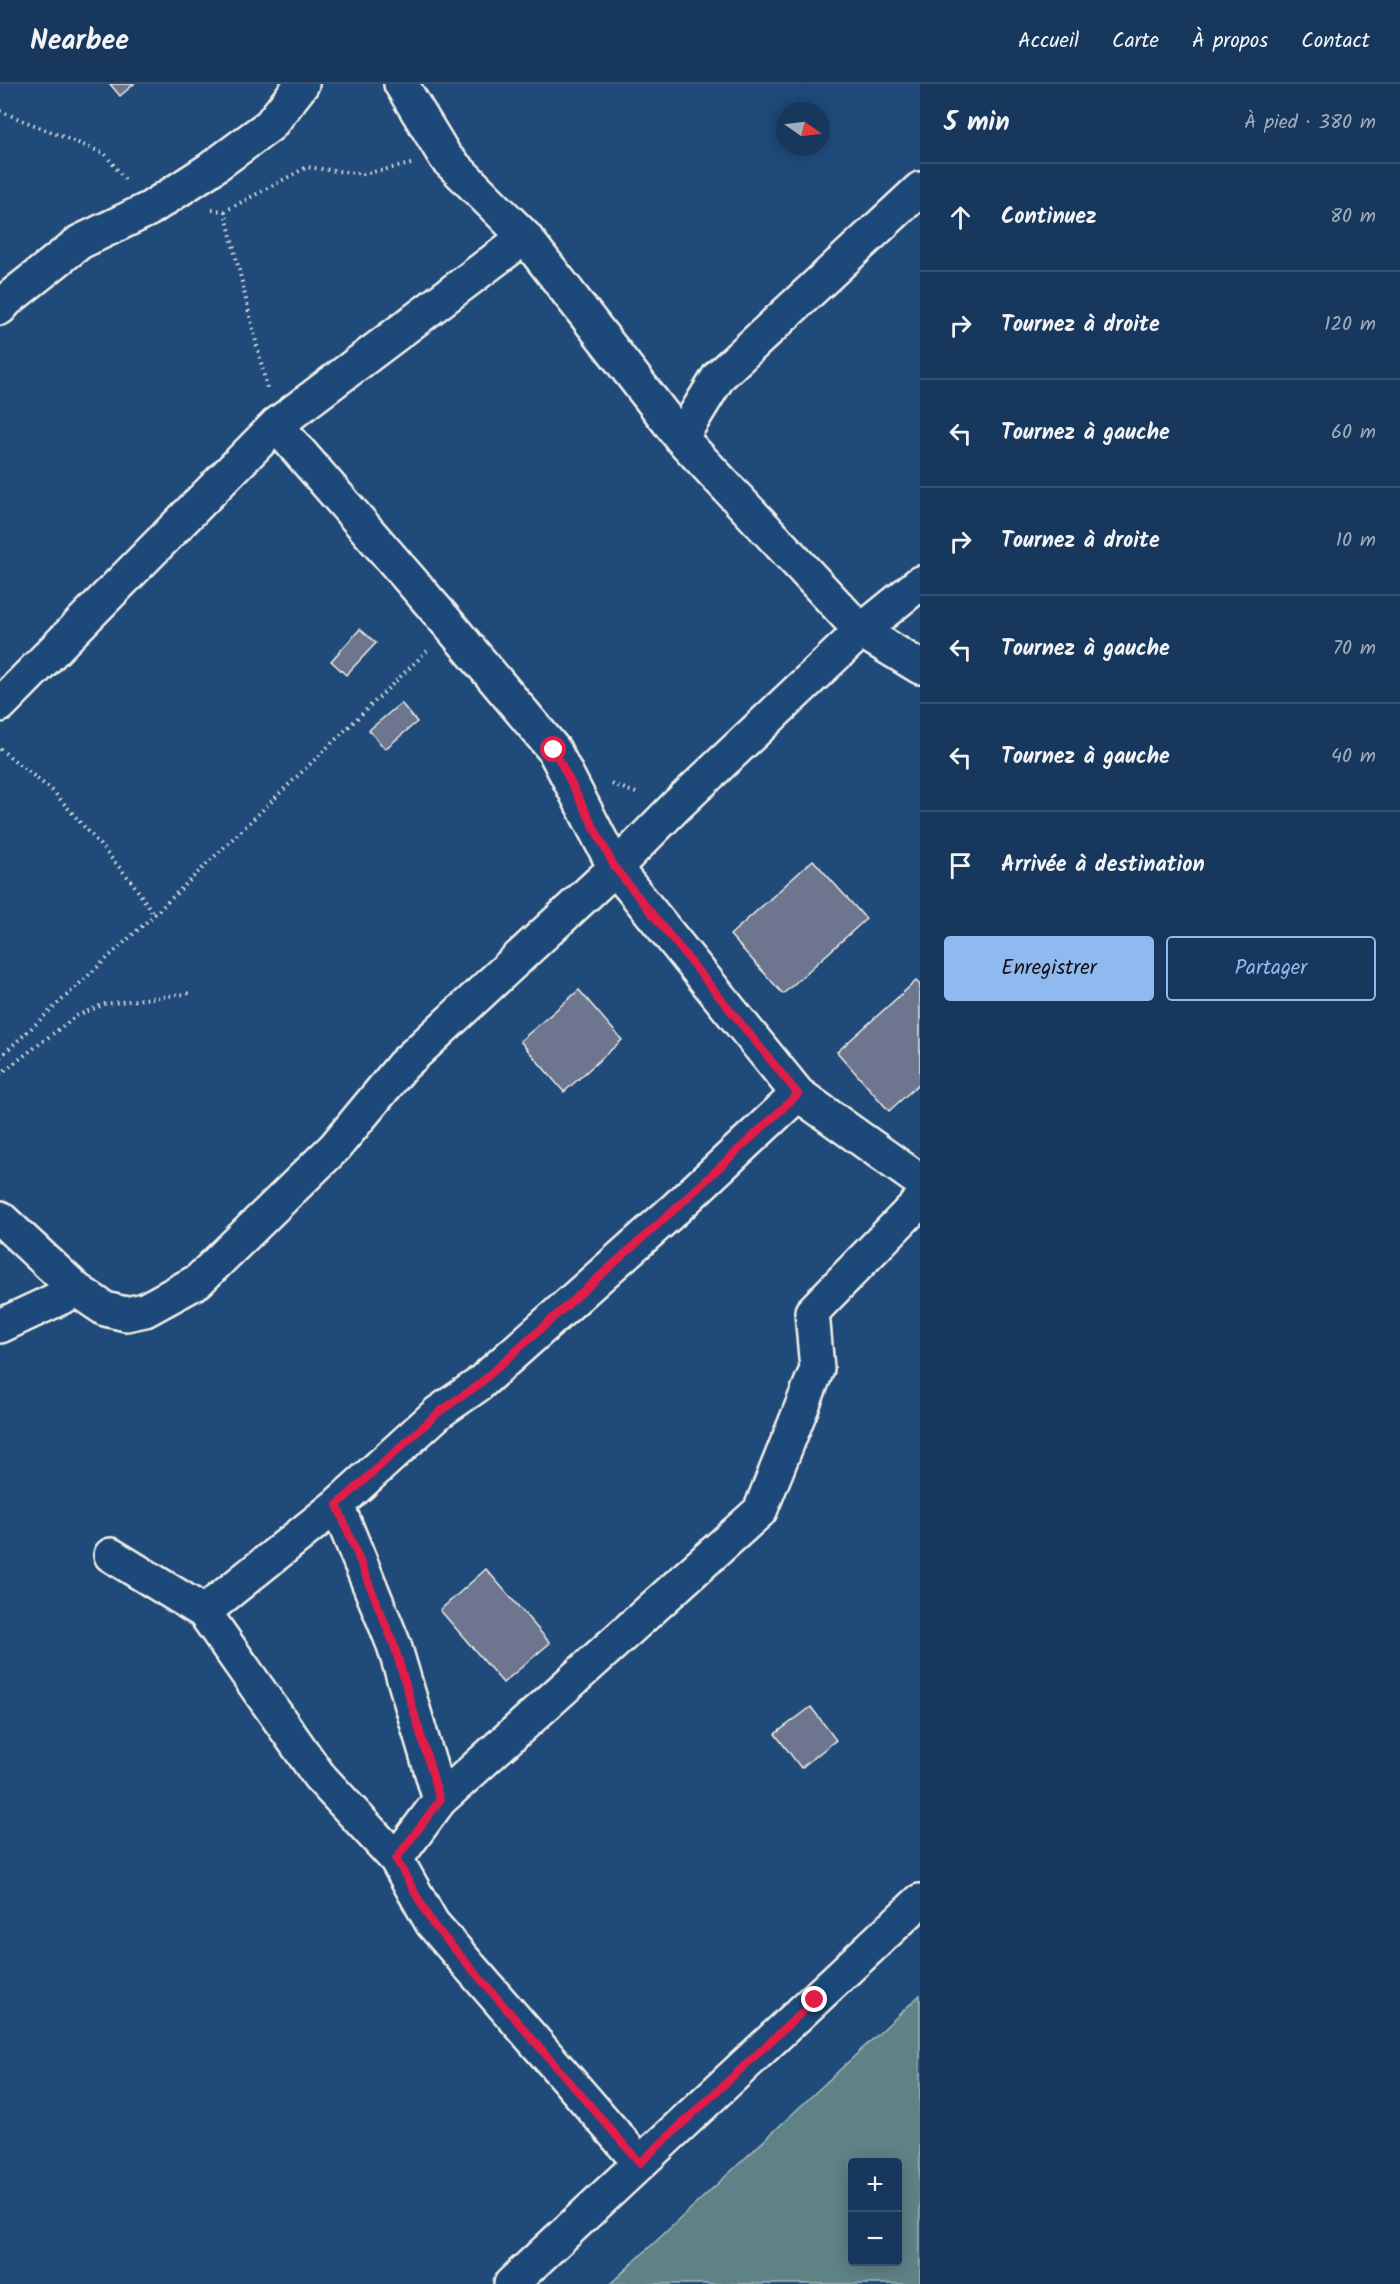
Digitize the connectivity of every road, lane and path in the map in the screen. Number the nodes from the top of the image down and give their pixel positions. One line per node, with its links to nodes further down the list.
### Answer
1 (302, 84): 6 (street)
2 (401, 84): 5 (street)
3 (920, 189): 8 (street)
4 (225, 211): 7 (path)
5 (525, 237): 7 (street); 8 (street)
6 (0, 308)
7 (276, 425): 10 (street); 13 (street)
8 (681, 438): 11 (street)
9 (920, 583): 11 (street)
10 (451, 627): 15 (street); 16 (path)
11 (861, 631): 12 (street); 15 (street)
12 (920, 667)
13 (0, 705)
14 (0, 749): 16 (path)
15 (615, 868): 20 (street); 24 (street)
16 (154, 915): 18 (path)
17 (192, 993): 19 (path)
18 (0, 1057)
19 (0, 1074)
20 (798, 1094): 21 (street); 26 (street)
21 (920, 1181)
22 (920, 1201): 29 (street)
23 (0, 1218): 24 (street)
24 (77, 1290): 25 (street)
25 (0, 1326)
26 (337, 1505): 28 (street); 29 (street)
27 (111, 1555): 28 (street)
28 (204, 1612): 30 (street)
29 (440, 1800): 30 (street)
30 (396, 1859): 32 (street)
31 (920, 1901): 32 (street)
32 (640, 2163): 33 (street)
33 (511, 2284)

